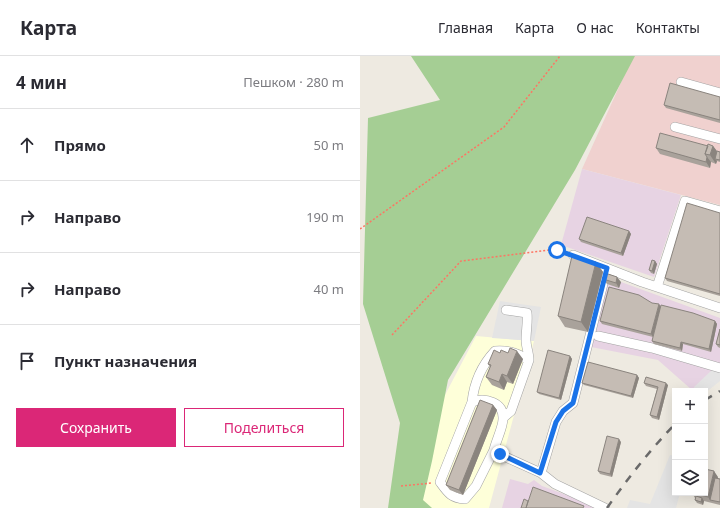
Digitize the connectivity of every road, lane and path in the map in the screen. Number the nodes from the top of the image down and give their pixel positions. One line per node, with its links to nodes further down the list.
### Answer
1 (560, 56): 7 (path)
2 (681, 82): 3 (street)
3 (720, 93)
4 (675, 127): 5 (street)
5 (720, 140)
6 (720, 211): 10 (street)
7 (360, 229)
8 (573, 254): 9 (street); 13 (path)
9 (607, 268): 10 (street); 20 (street)
10 (657, 287): 11 (street)
11 (720, 308)
12 (506, 310): 15 (street)
13 (392, 335)
14 (598, 336): 16 (street)
15 (529, 360): 17 (street); 18 (street)
16 (720, 368)
17 (472, 402): 18 (street); 21 (street)
18 (503, 418): 19 (street)
19 (494, 450): 20 (street); 21 (street)
20 (540, 473): 23 (street)
21 (440, 482): 22 (path)
22 (400, 486)
23 (605, 508)

